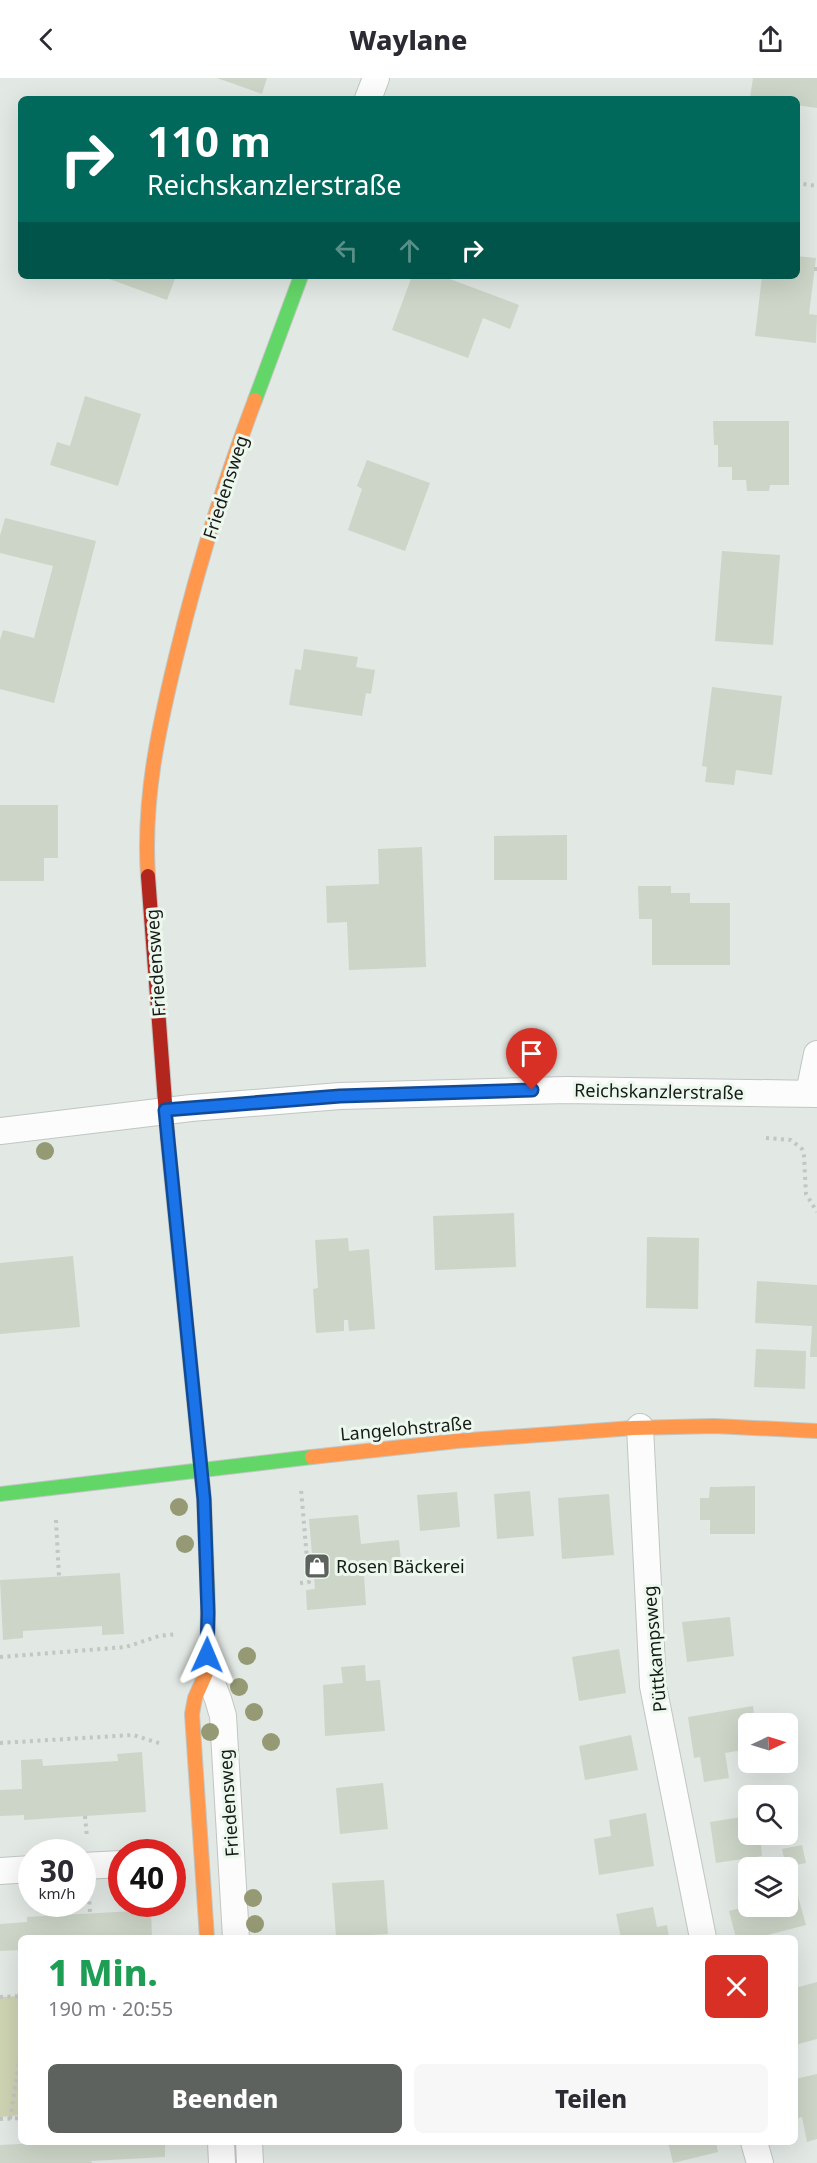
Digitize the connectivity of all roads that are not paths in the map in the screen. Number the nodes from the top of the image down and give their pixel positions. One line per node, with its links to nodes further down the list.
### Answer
1 (376, 78): 2 (street)
2 (369, 96)
3 (300, 279): 6 (street, Friedensweg)
4 (817, 1054): 5 (street)
5 (813, 1094): 6 (street, Reichskanzlerstraße)
6 (165, 1110): 7 (street, Reichskanzlerstraße); 10 (street, Friedensweg)
7 (0, 1131)
8 (640, 1427): 9 (street, Langelohstraße); 10 (street, Langelohstraße); 17 (street, Püttkampsweg)
9 (817, 1431)
10 (201, 1471): 11 (street, Langelohstraße); 12 (street, Friedensweg)
11 (0, 1494)
12 (207, 1671): 15 (street, Friedensweg); 16 (street, Friedensweg)
13 (18, 1870): 14 (street)
14 (0, 1871)
15 (207, 1935)
16 (236, 1935)
17 (702, 1935)
18 (221, 2145): 21 (street)
19 (249, 2145): 22 (street)
20 (755, 2145): 23 (street)
21 (222, 2163)
22 (250, 2163)
23 (760, 2163)

